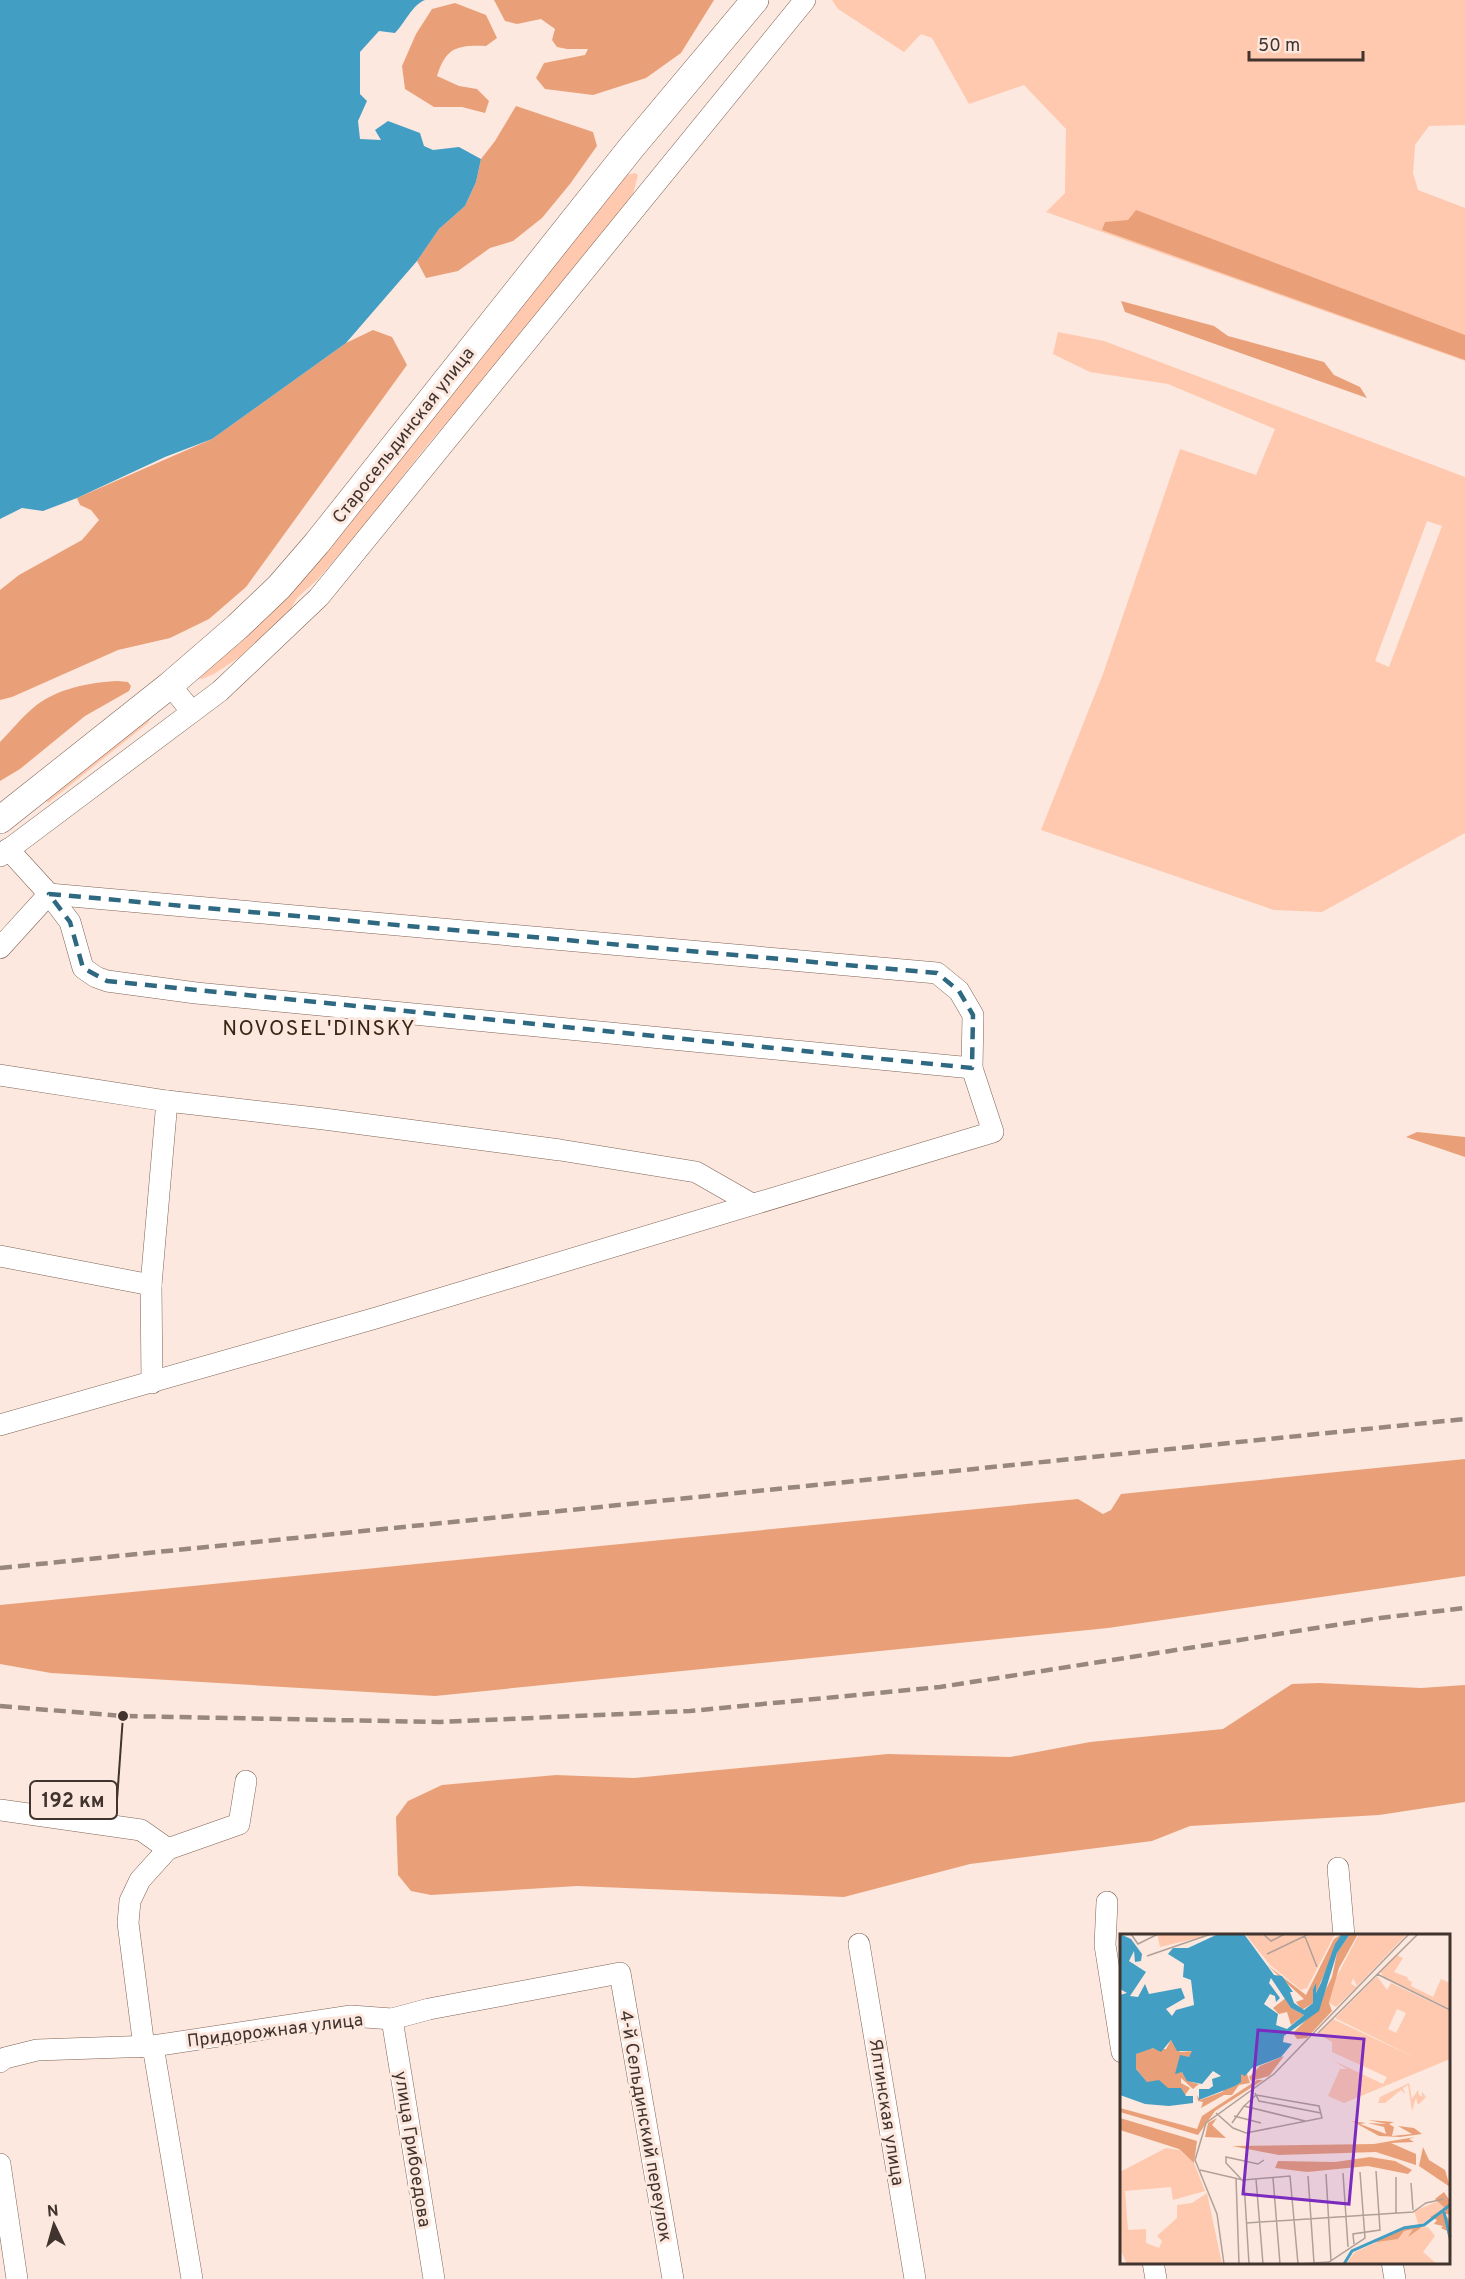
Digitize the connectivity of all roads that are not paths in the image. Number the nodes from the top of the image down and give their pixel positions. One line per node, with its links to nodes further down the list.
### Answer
1 (755, 0): 3 (main road, Старосельдинская улица)
2 (805, 0): 4 (street)
3 (170, 685): 4 (street); 5 (main road, Старосельдинская улица)
4 (192, 712): 6 (street)
5 (0, 820)
6 (4, 853): 7 (street)
7 (49, 894): 8 (street); 9 (street); 9 (street)
8 (0, 948)
9 (972, 1068): 12 (street)
10 (0, 1076): 11 (street)
11 (167, 1101): 12 (street); 14 (street)
12 (752, 1204): 15 (street)
13 (0, 1256): 14 (street)
14 (151, 1286): 15 (street)
15 (152, 1383): 16 (street)
16 (0, 1425)
17 (246, 1781): 19 (street)
18 (0, 1810): 19 (street)
19 (168, 1849): 27 (street)
20 (1338, 1868): 22 (street)
21 (1107, 1902): 26 (street)
22 (1344, 1934)
23 (859, 1944): 36 (street, Ялтинская улица)
24 (620, 1973): 25 (street, Придорожная улица); 35 (street, 4-й Сельдинский переулок)
25 (392, 2019): 27 (street, Придорожная улица); 34 (street, улица Грибоедова)
26 (1120, 2039)
27 (148, 2047): 28 (street, Придорожная улица); 33 (street)
28 (0, 2062)
29 (0, 2164): 32 (street)
30 (1153, 2264): 37 (street)
31 (1392, 2264): 38 (street)
32 (17, 2279)
33 (192, 2279)
34 (434, 2279)
35 (673, 2279)
36 (915, 2279)
37 (1156, 2279)
38 (1395, 2279)

